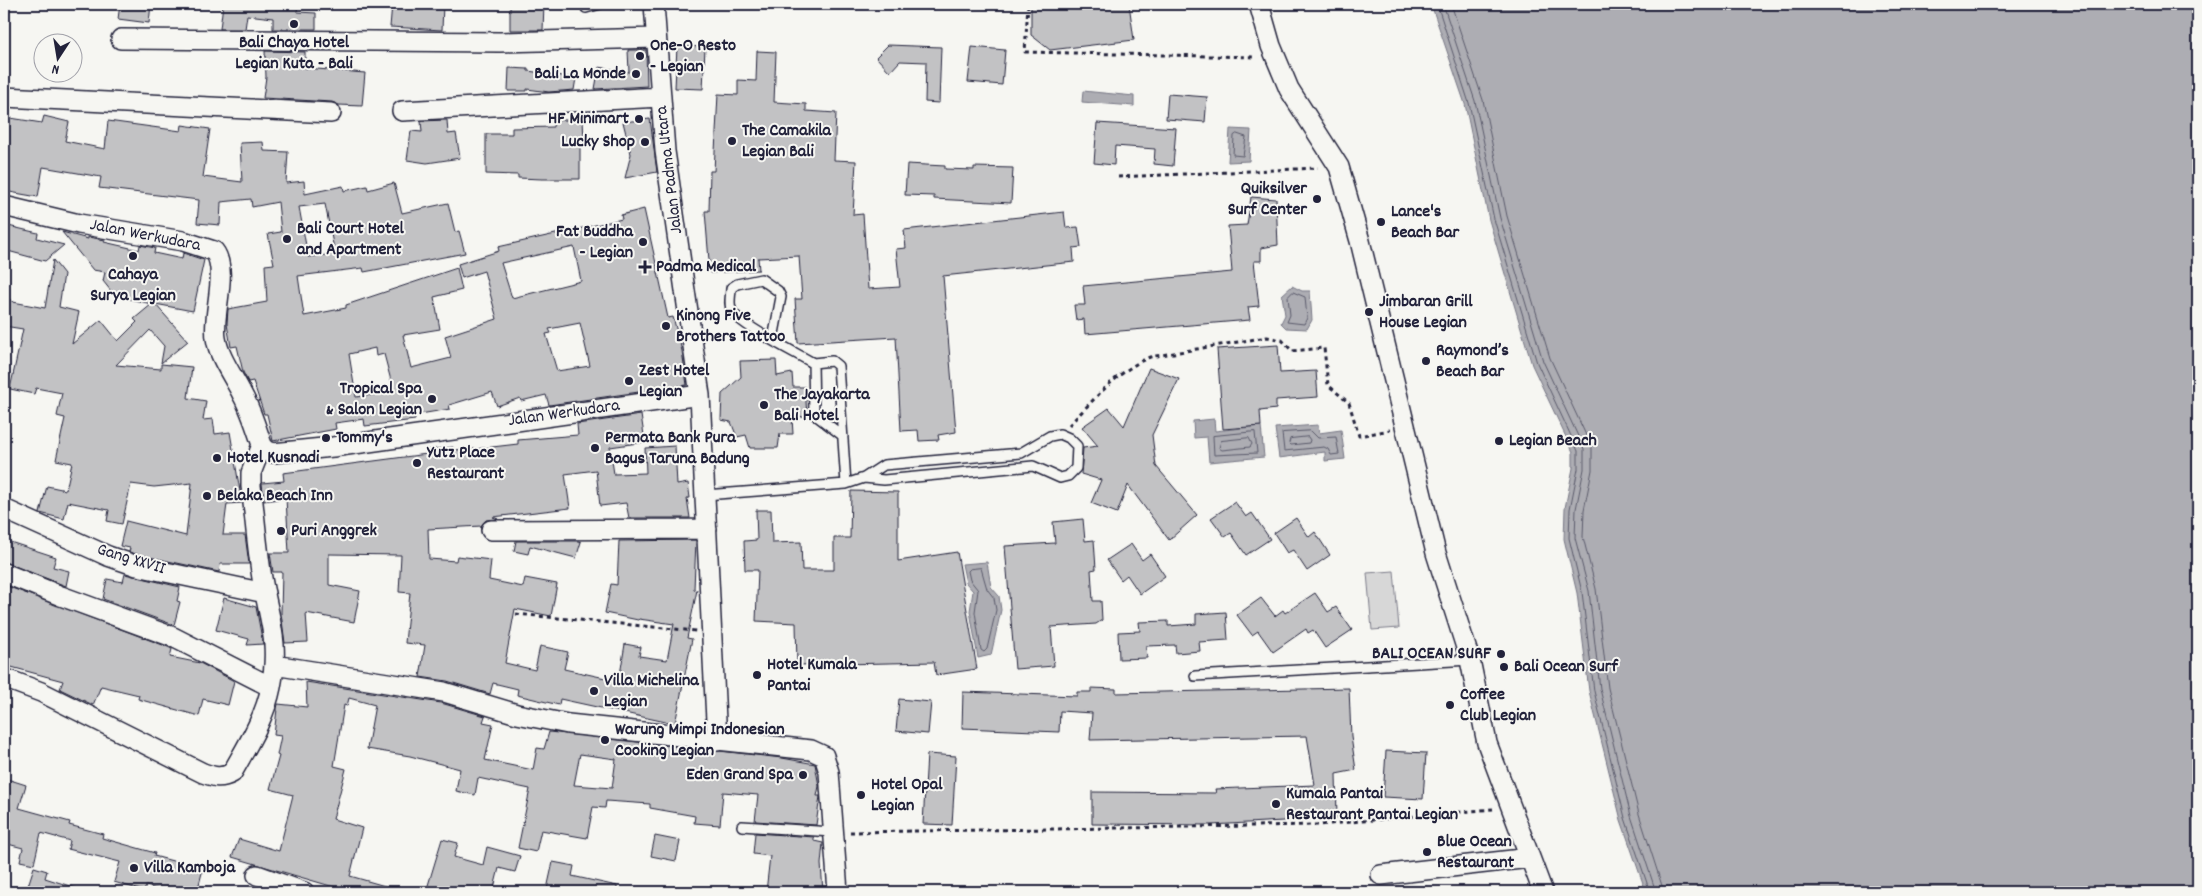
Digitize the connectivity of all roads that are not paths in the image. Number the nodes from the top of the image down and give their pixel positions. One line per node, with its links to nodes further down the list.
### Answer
1 (600, 4): 4 (lane)
2 (654, 4): 5 (street, Jalan Padma Utara)
3 (1259, 4): 25 (street)
4 (586, 8)
5 (656, 38): 6 (street); 8 (street, Jalan Padma Utara)
6 (121, 39)
7 (4, 97): 10 (street)
8 (661, 97): 9 (street); 14 (street, Jalan Padma Utara)
9 (402, 111)
10 (331, 112)
11 (4, 206): 16 (street, Jalan Werkudara)
12 (773, 339): 12 (lane); 13 (lane)
13 (813, 363): 15 (lane); 15 (lane)
14 (700, 395): 16 (street, Jalan Werkudara); 19 (street)
15 (843, 436): 18 (lane)
16 (262, 445): 24 (street)
17 (864, 478): 17 (lane); 18 (lane)
18 (846, 484): 19 (lane)
19 (705, 496): 21 (street)
20 (4, 508): 24 (street, Gang XXVII)
21 (706, 529): 22 (street); 30 (street)
22 (491, 530)
23 (4, 573): 29 (street)
24 (265, 593): 26 (street)
25 (1470, 660): 27 (lane); 33 (street)
26 (274, 665): 29 (street); 30 (street)
27 (1195, 676)
28 (4, 678): 29 (street)
29 (271, 687)
30 (717, 741): 32 (street)
31 (742, 826): 32 (lane)
32 (832, 832): 37 (street)
33 (1530, 858): 34 (street); 38 (street)
34 (1381, 875)
35 (282, 892): 36 (street)
36 (304, 892)
37 (838, 892)
38 (1543, 892)

